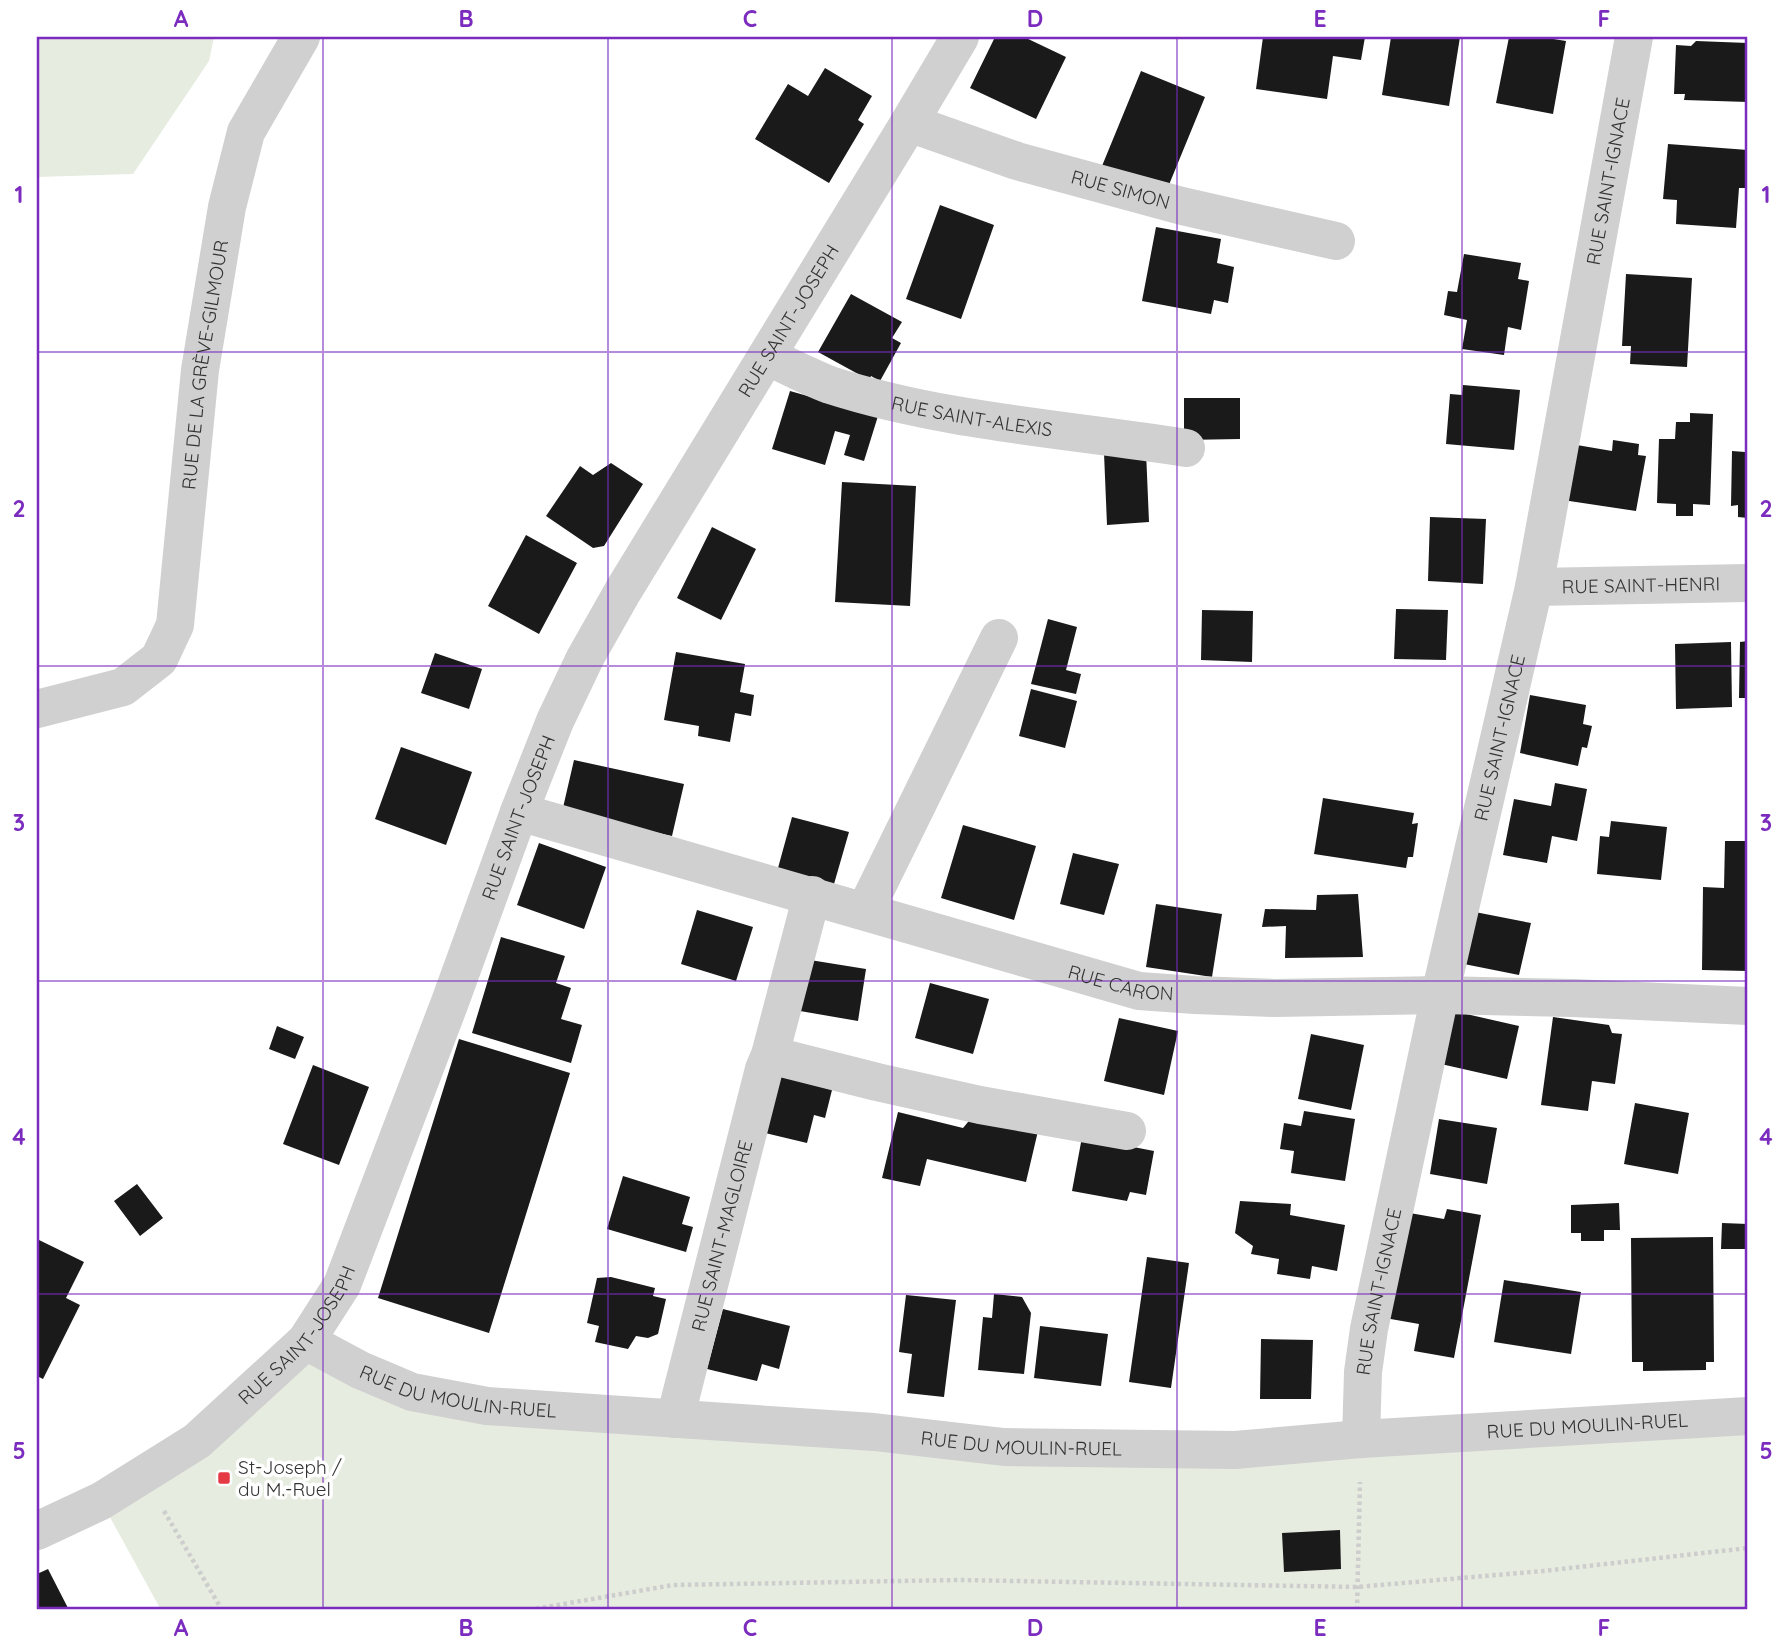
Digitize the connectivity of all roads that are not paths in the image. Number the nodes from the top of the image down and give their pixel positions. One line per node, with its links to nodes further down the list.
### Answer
1 (301, 37): 11 (street, RUE DE LA GRÈVE-GILMOUR)
2 (960, 37): 4 (street, RUE SAINT-JOSEPH)
3 (1634, 37): 9 (street, RUE SAINT-IGNACE)
4 (909, 123): 5 (street, RUE SIMON); 6 (street, RUE SAINT-JOSEPH)
5 (1336, 241)
6 (767, 356): 7 (street, RUE SAINT-ALEXIS); 12 (street, RUE SAINT-JOSEPH)
7 (1186, 448)
8 (1748, 583): 9 (street, RUE SAINT-HENRI)
9 (1534, 587): 15 (street, RUE SAINT-IGNACE)
10 (999, 638): 14 (street)
11 (37, 709)
12 (519, 812): 13 (street, RUE CARON); 19 (street, RUE SAINT-JOSEPH)
13 (812, 895): 14 (street, RUE CARON); 17 (street, RUE SAINT-MAGLOIRE)
14 (865, 911): 15 (street, RUE CARON)
15 (1440, 995): 16 (street, RUE CARON); 22 (street, RUE SAINT-IGNACE)
16 (1748, 1006)
17 (770, 1055): 18 (street); 21 (street, RUE SAINT-MAGLOIRE)
18 (1127, 1130)
19 (306, 1341): 21 (street, RUE DU MOULIN-RUEL); 23 (street, RUE SAINT-JOSEPH)
20 (1748, 1416): 22 (street, RUE DU MOULIN-RUEL)
21 (675, 1419): 22 (street, RUE DU MOULIN-RUEL)
22 (1361, 1439)
23 (37, 1531)

